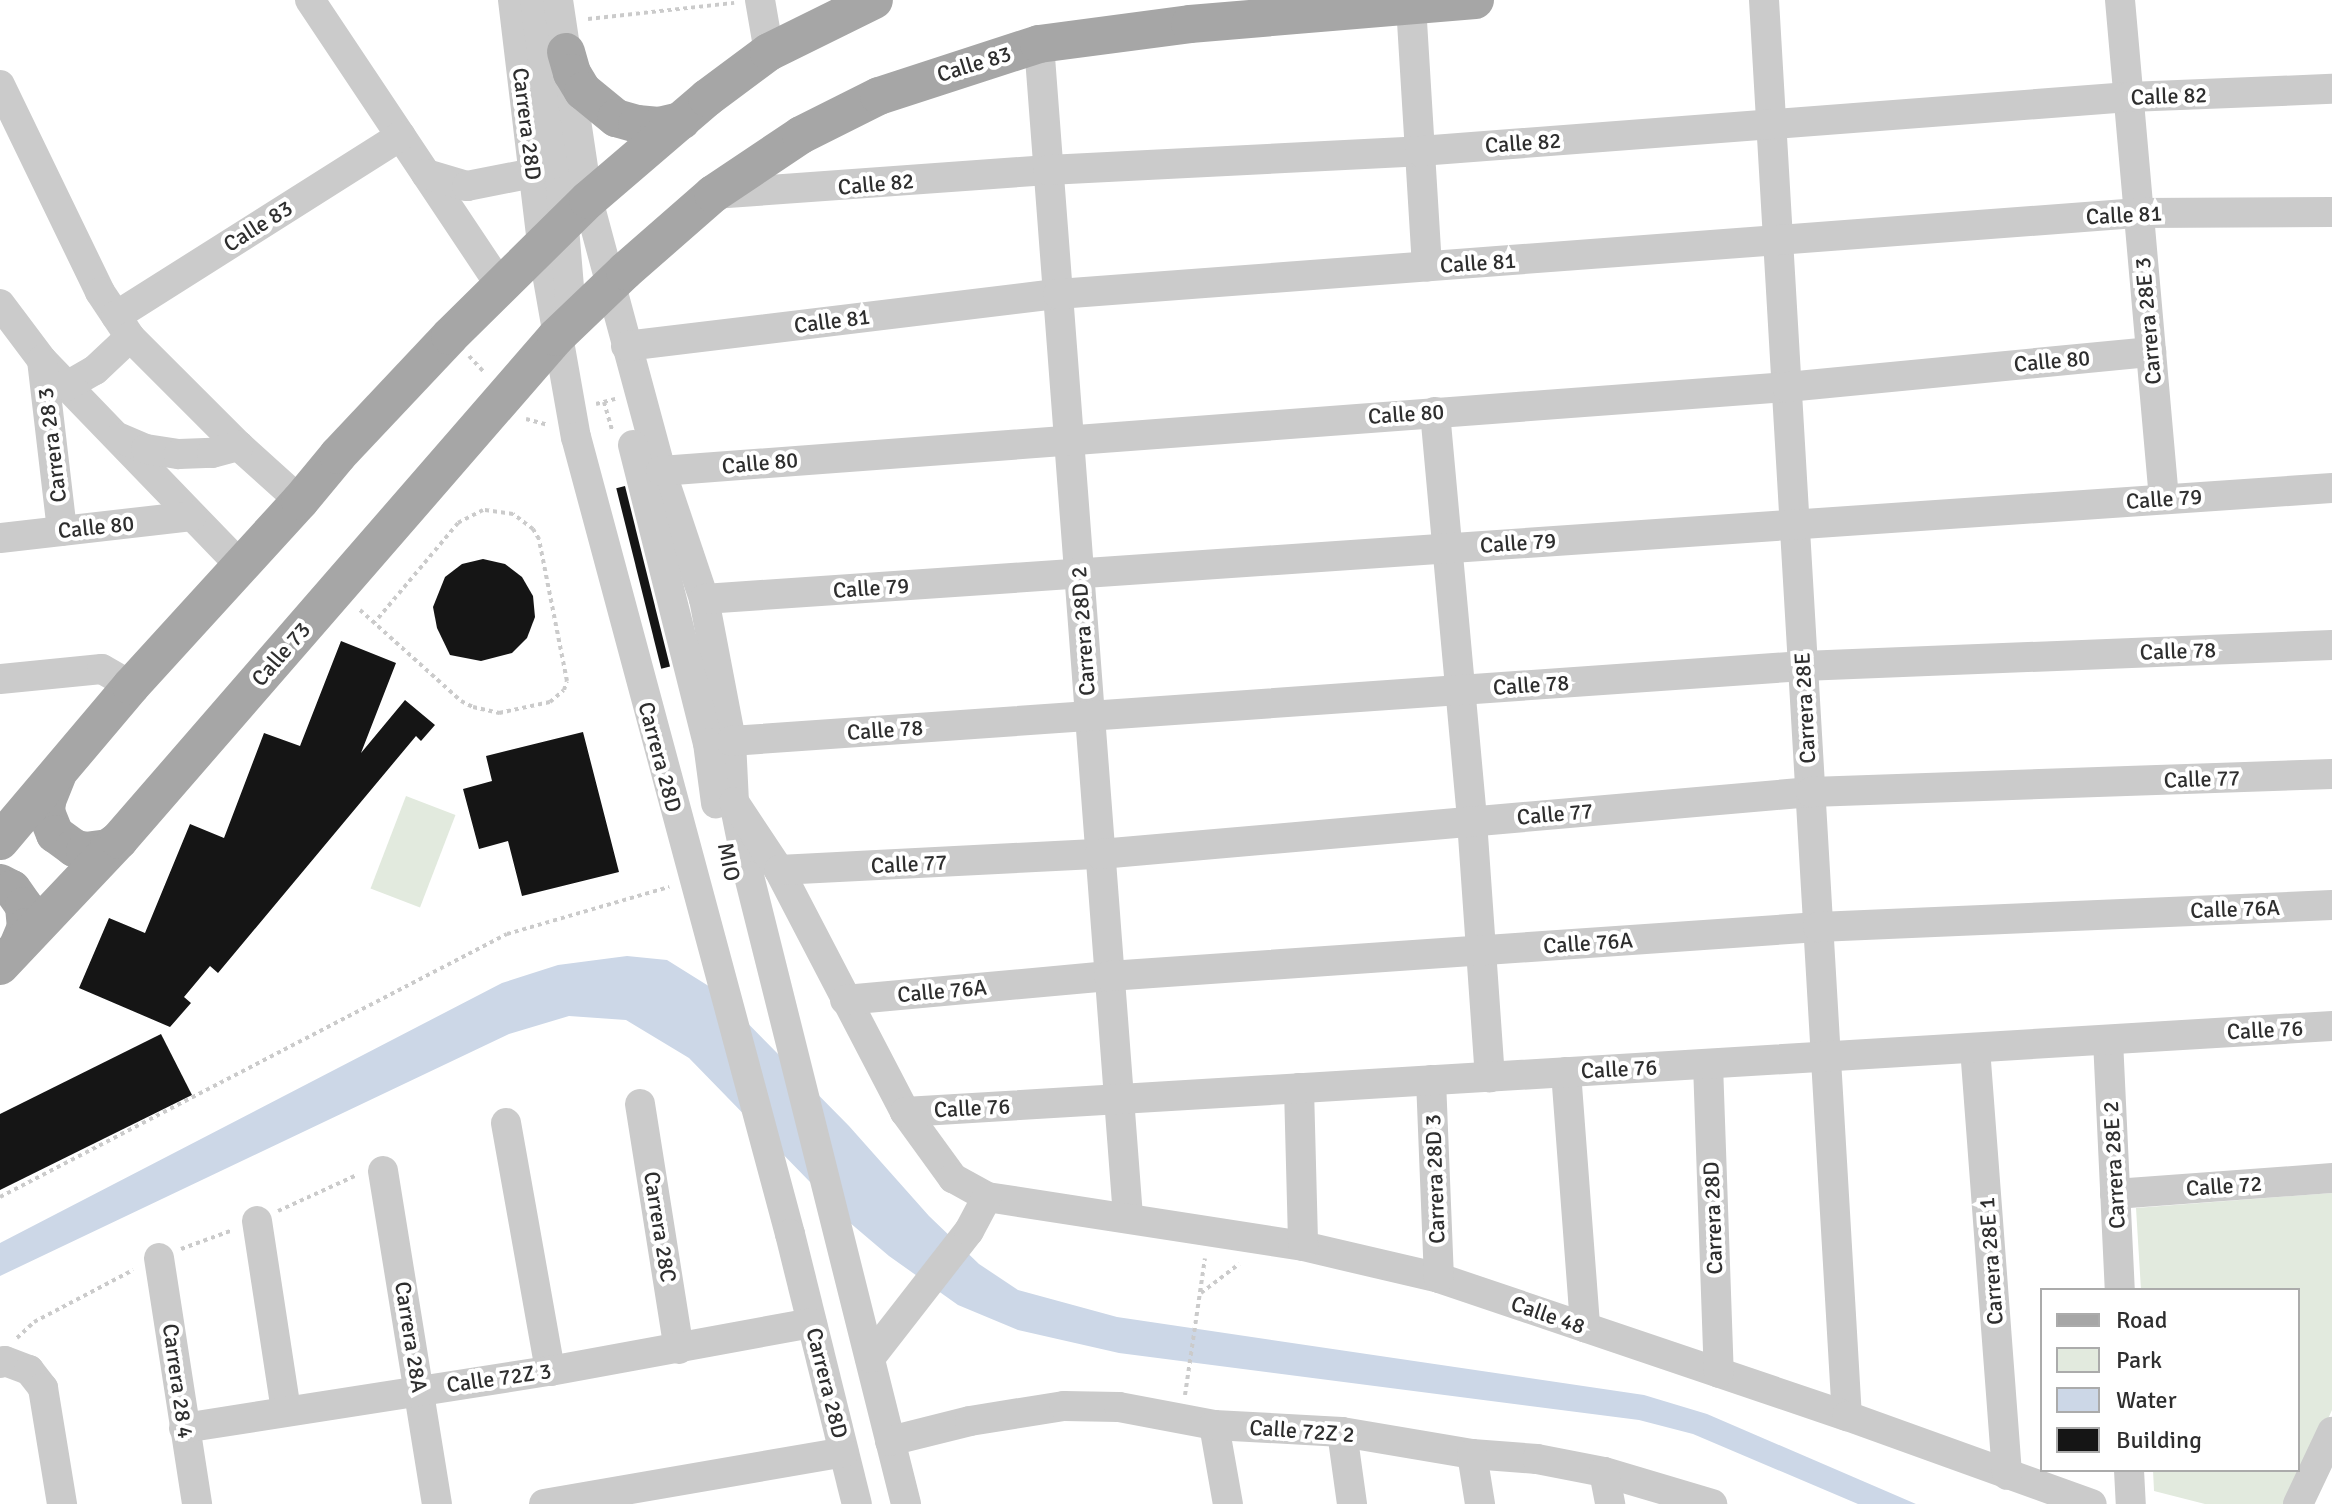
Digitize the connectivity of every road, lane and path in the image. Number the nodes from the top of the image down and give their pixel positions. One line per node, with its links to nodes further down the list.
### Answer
1 (310, 0): 21 (street)
2 (513, 0): 24 (street, Carrera 28D)
3 (535, 0): 29 (street)
4 (874, 0): 15 (main road)
5 (1165, 0): 13 (main road)
6 (1475, 0): 10 (main road, Calle 83)
7 (1764, 0): 20 (street, Carrera 28E)
8 (2120, 0): 18 (street, Carrera 28E 3)
9 (751, 1): 12 (path); 15 (street)
10 (1411, 5): 11 (main road, Calle 83); 22 (street)
11 (1242, 9): 13 (main road, Calle 83)
12 (561, 25): 19 (main road); 29 (street, Carrera 28D)
13 (1121, 34): 14 (main road, Calle 83)
14 (1039, 44): 23 (street, Carrera 28D 2); 26 (main road, Calle 83)
15 (769, 52): 19 (main road)
16 (2332, 89): 18 (street, Calle 82)
17 (1, 91): 36 (street)
18 (2129, 97): 20 (street, Calle 82); 28 (street, Carrera 28E 3)
19 (681, 121): 29 (main road)
20 (1771, 124): 22 (street, Calle 82); 30 (street, Carrera 28E)
21 (401, 136): 25 (street); 36 (street, Calle 83)
22 (1420, 151): 23 (street, Calle 82); 31 (street)
23 (1048, 170): 26 (street, Calle 82); 33 (street, Carrera 28D 2)
24 (533, 173): 25 (street); 29 (street, Carrera 28D)
25 (426, 174): 32 (street)
26 (713, 194): 35 (main road, Calle 83)
27 (2332, 212): 28 (street, Calle 81)
28 (2139, 213): 30 (street, Calle 81); 38 (street, Carrera 28E 3)
29 (565, 223): 32 (main road); 35 (street, Carrera 28D); 35 (street, Carrera 28D)
30 (1778, 240): 31 (street, Calle 81); 41 (street, Carrera 28E)
31 (1427, 267): 33 (street, Calle 81)
32 (501, 286): 51 (main road)
33 (1058, 294): 37 (street, Calle 81); 46 (street, Carrera 28D 2)
34 (0, 304): 39 (street)
35 (582, 312): 37 (street, Carrera 28D); 42 (street, MIO); 43 (street, MIO); 74 (main road, Calle 73); 78 (street, Carrera 28D)
36 (123, 326): 40 (street, Calle 83); 47 (street)
37 (626, 346): 48 (street, Carrera 28D)
38 (2151, 352): 41 (street, Calle 80); 50 (street, Carrera 28E 3)
39 (42, 360): 40 (street); 54 (street, Carrera 28 3)
40 (67, 386): 45 (street)
41 (1787, 387): 44 (street, Calle 80); 53 (street, Carrera 28E)
42 (621, 397): 43 (path); 86 (street, MIO)
43 (588, 406): 111 (street, MIO)
44 (1435, 412): 46 (street, Calle 80); 56 (street)
45 (117, 437): 47 (street); 52 (street)
46 (1069, 438): 48 (street, Calle 80); 58 (street, Carrera 28D 2)
47 (239, 446): 51 (street)
48 (661, 471): 59 (street, Carrera 28D)
49 (2332, 488): 50 (street, Calle 79)
50 (2164, 499): 53 (street, Calle 79)
51 (300, 501): 57 (main road)
52 (192, 516): 54 (street, Calle 80); 57 (street)
53 (1795, 525): 56 (street, Calle 79); 63 (street, Carrera 28E)
54 (62, 531): 55 (street, Calle 80)
55 (0, 538)
56 (1449, 548): 58 (street, Calle 79); 66 (street)
57 (240, 565): 65 (main road)
58 (1079, 573): 59 (street, Calle 79); 67 (street, Carrera 28D 2)
59 (704, 599): 68 (street, Carrera 28D)
60 (353, 603): 61 (path)
61 (375, 622): 61 (path)
62 (2332, 645): 63 (street, Calle 78)
63 (1803, 666): 66 (street, Calle 78); 71 (street, Carrera 28E)
64 (0, 679): 65 (street)
65 (131, 686): 69 (main road)
66 (1460, 690): 67 (street, Calle 78); 73 (street)
67 (1090, 716): 68 (street, Calle 78); 76 (street, Carrera 28D 2)
68 (731, 741): 72 (street, Carrera 28D)
69 (62, 767): 74 (main road); 75 (main road)
70 (2332, 774): 71 (street, Calle 77)
71 (1811, 792): 73 (street, Calle 77); 81 (street, Carrera 28E)
72 (734, 802): 77 (street); 86 (street, Carrera 28D)
73 (1472, 821): 76 (street, Calle 77); 82 (street)
74 (119, 840): 83 (main road, Calle 73)
75 (0, 841)
76 (1100, 854): 77 (street, Calle 77); 84 (street, Carrera 28D 2)
77 (779, 870): 85 (street)
78 (694, 882): 103 (path); 111 (street, Carrera 28D)
79 (0, 883): 83 (main road)
80 (2332, 905): 81 (street, Calle 76A)
81 (1818, 927): 82 (street, Calle 76A); 90 (street, Carrera 28E)
82 (1478, 951): 84 (street, Calle 76A); 93 (street)
83 (9, 956)
84 (1109, 976): 85 (street, Calle 76A); 96 (street, Carrera 28D 2)
85 (845, 1000): 98 (street)
86 (774, 1011): 111 (street, Carrera 28D)
87 (2332, 1026): 88 (street, Calle 76)
88 (2108, 1040): 89 (street, Calle 76); 102 (street, Carrera 28E 2)
89 (1975, 1048): 90 (street, Calle 76); 135 (street, Carrera 28E 1)
90 (1826, 1057): 91 (street, Calle 76); 125 (street, Carrera 28E)
91 (1708, 1064): 92 (street, Calle 76); 121 (street, Carrera 28D)
92 (1566, 1072): 93 (street, Calle 76); 116 (street)
93 (1490, 1077): 94 (street, Calle 76)
94 (1431, 1080): 95 (street, Calle 76); 112 (street, Carrera 28D 3)
95 (1299, 1088): 96 (street, Calle 76); 109 (street)
96 (1119, 1099): 98 (street, Calle 76); 105 (street, Carrera 28D 2)
97 (640, 1104): 117 (street, Carrera 28C)
98 (905, 1112): 104 (street)
99 (506, 1123): 120 (street)
100 (383, 1171): 123 (street, Carrera 28A)
101 (2332, 1178): 102 (street, Calle 72)
102 (2115, 1194): 113 (street, Carrera 28E 2)
103 (0, 1197)
104 (987, 1197): 105 (street, Calle 48); 118 (street)
105 (1128, 1217): 107 (street, Calle 48)
106 (257, 1221): 124 (street)
107 (1209, 1230): 108 (street, Calle 48); 114 (path)
108 (1270, 1241): 109 (street, Calle 48); 114 (path)
109 (1303, 1246): 112 (street, Calle 48)
110 (159, 1258): 127 (street, Carrera 28 4)
111 (820, 1258): 115 (street, Carrera 28D); 118 (street, Carrera 28D); 141 (street, MIO); 142 (street, MIO)
112 (1439, 1278): 116 (street, Calle 48)
113 (2120, 1288)
114 (1200, 1294): 122 (path)
115 (812, 1323): 117 (street, Calle 72Z 3); 131 (street, Carrera 28D)
116 (1585, 1327): 121 (street, Calle 48)
117 (679, 1349): 120 (street, Calle 72Z 3)
118 (870, 1358): 130 (street, Carrera 28D)
119 (0, 1363): 136 (street)
120 (550, 1371): 123 (street, Calle 72Z 3)
121 (1719, 1373): 125 (street, Calle 48)
122 (1189, 1374)
123 (419, 1390): 124 (street, Calle 72Z 3); 138 (street, Carrera 28A)
124 (286, 1411): 127 (street, Calle 72Z 3)
125 (1847, 1416): 135 (street, Calle 48)
126 (1214, 1425): 128 (street, Calle 72Z 2); 130 (street, Calle 72Z 2); 144 (street)
127 (184, 1428): 137 (street, Carrera 28 4)
128 (1342, 1432): 132 (street, Calle 72Z 2); 145 (street)
129 (2332, 1432): 151 (street)
130 (890, 1441): 143 (street, Carrera 28D)
131 (844, 1452): 139 (street); 140 (street, Carrera 28D)
132 (1472, 1454): 133 (street, Calle 72Z 2); 146 (street)
133 (1604, 1472): 147 (street); 148 (street, Calle 72Z 2)
134 (2129, 1472): 150 (street)
135 (2007, 1475): 149 (street, Calle 48)
136 (62, 1504)
137 (197, 1504)
138 (437, 1504)
139 (544, 1504)
140 (857, 1504)
141 (873, 1504)
142 (889, 1504)
143 (906, 1504)
144 (1228, 1504)
145 (1352, 1504)
146 (1480, 1504)
147 (1610, 1504)
148 (1712, 1504)
149 (2092, 1504)
150 (2131, 1504)
151 (2298, 1504)

